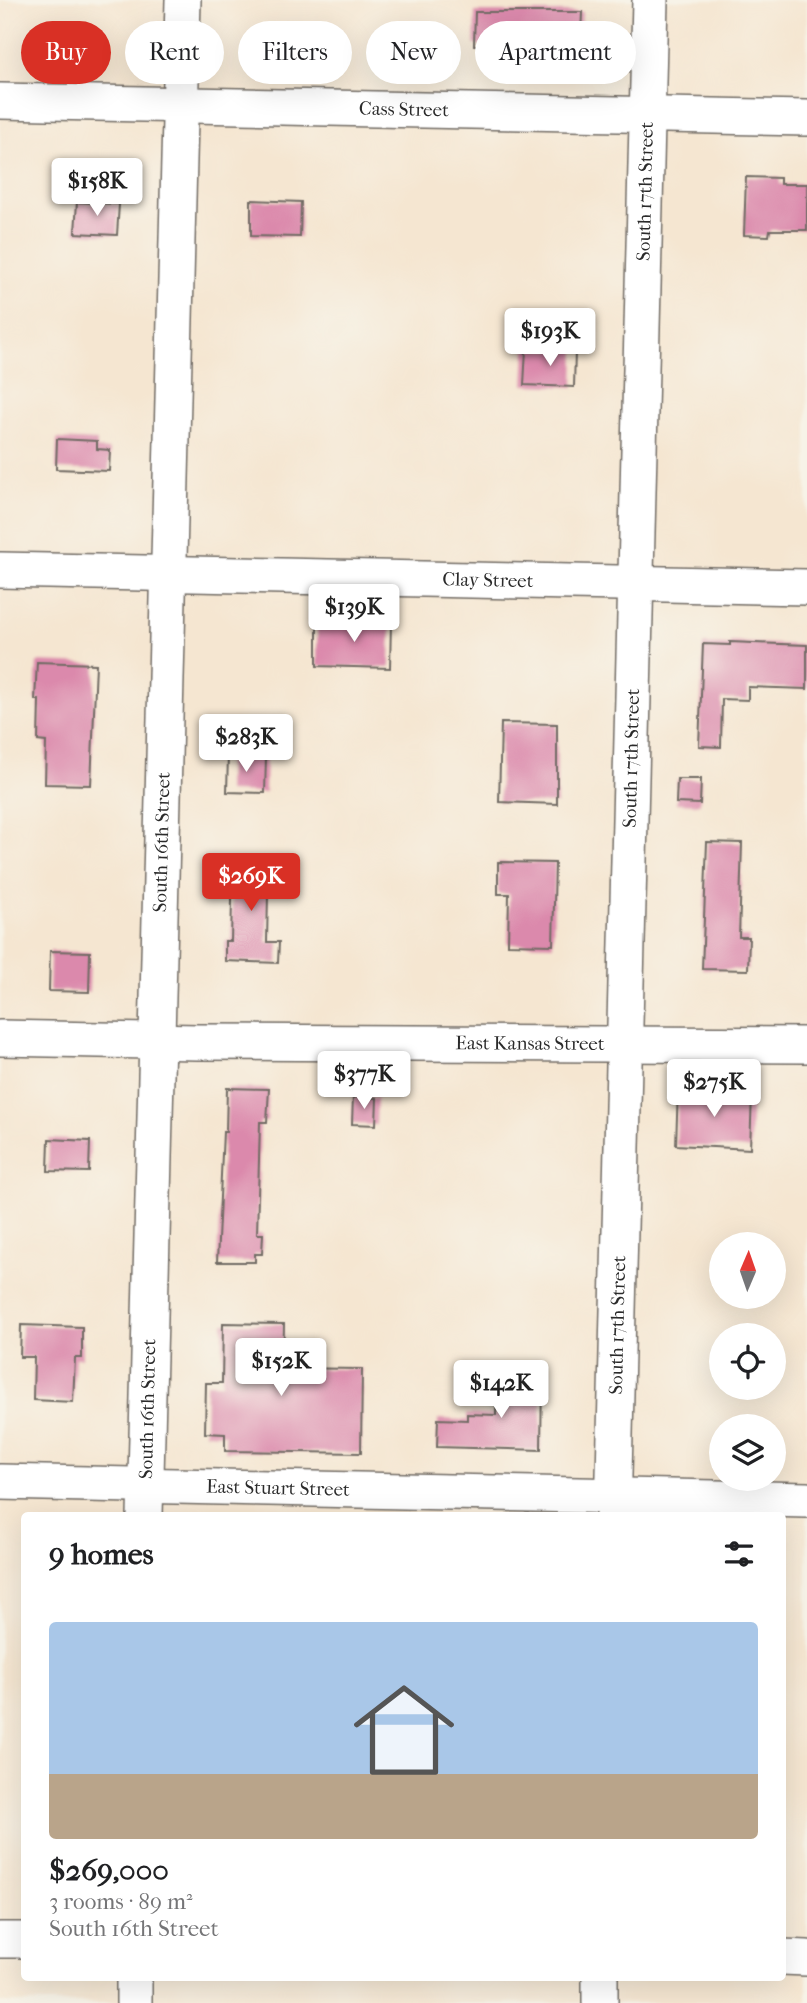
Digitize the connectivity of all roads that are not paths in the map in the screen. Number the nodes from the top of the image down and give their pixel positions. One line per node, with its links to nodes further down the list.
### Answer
1 (183, 0): 4 (street, South 16th Street)
2 (650, 0): 5 (street, South 17th Street)
3 (0, 101): 4 (street, Cass Street)
4 (180, 104): 5 (street, Cass Street); 8 (street, South 16th Street)
5 (647, 115): 6 (street, Cass Street); 9 (street, South 17th Street)
6 (807, 118)
7 (0, 570): 8 (street, Clay Street)
8 (169, 574): 9 (street, Clay Street); 12 (street, South 16th Street)
9 (636, 583): 10 (street, Clay Street); 13 (street, South 17th Street)
10 (807, 587)
11 (0, 1038): 12 (street, East Kansas Street)
12 (156, 1041): 13 (street, East Kansas Street); 16 (street, South 16th Street)
13 (624, 1045): 14 (street, East Kansas Street); 18 (street, South 17th Street)
14 (807, 1045)
15 (0, 1482): 16 (street, East Stuart Street)
16 (145, 1500): 18 (street, East Stuart Street)
17 (807, 1500): 18 (street, East Stuart Street)
18 (613, 1505)
19 (0, 1940): 20 (street)
20 (21, 1940)
21 (786, 1957): 22 (street)
22 (807, 1958)
23 (135, 1981): 25 (street)
24 (600, 1981): 26 (street)
25 (134, 2003)
26 (600, 2003)

